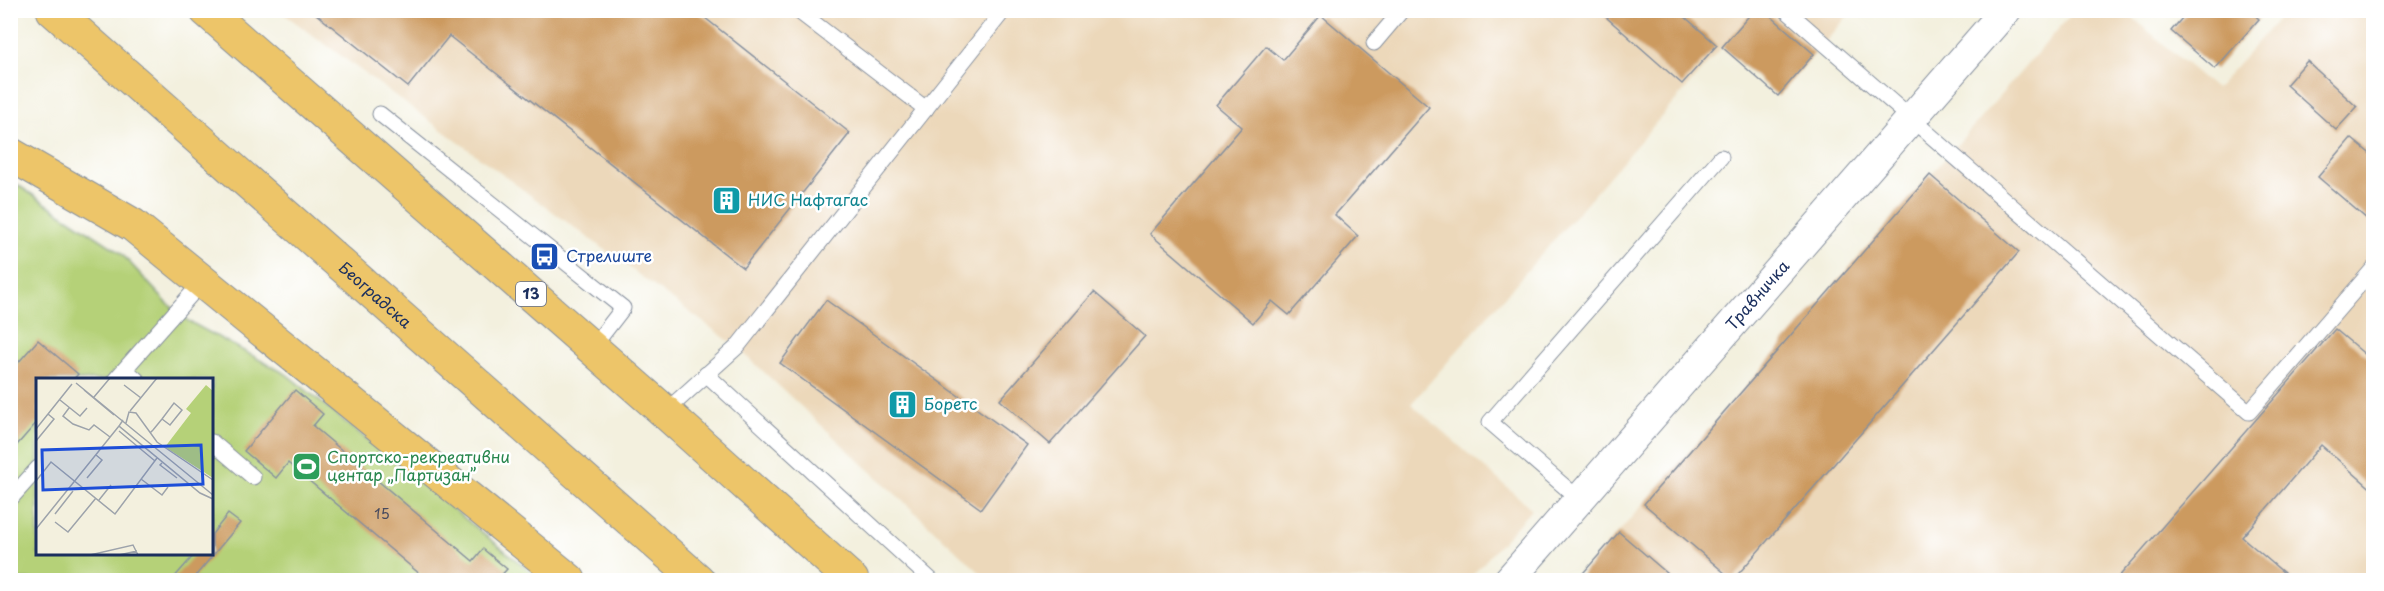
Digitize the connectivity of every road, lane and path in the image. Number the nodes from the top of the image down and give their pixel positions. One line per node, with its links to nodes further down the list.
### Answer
1 (53, 10): 26 (main road, Београдска)
2 (206, 10): 16 (main road, 13)
3 (797, 10): 9 (lane)
4 (1004, 10): 9 (lane)
5 (1402, 10): 8 (lane)
6 (1786, 10): 11 (lane)
7 (2006, 10): 11 (street, Травничка)
8 (1374, 44)
9 (926, 109): 18 (lane)
10 (380, 114): 16 (lane)
11 (1912, 119): 14 (lane); 24 (street, Травничка)
12 (10, 154): 15 (main road)
13 (1720, 157): 24 (lane)
14 (2373, 268)
15 (202, 282): 17 (lane); 25 (main road)
16 (592, 348): 19 (main road, 13)
17 (120, 374)
18 (706, 374): 19 (lane); 28 (lane)
19 (665, 412): 27 (main road, 13)
20 (213, 443): 22 (lane)
21 (36, 470): 23 (lane)
22 (253, 477)
23 (12, 497)
24 (1580, 500): 29 (street, Травничка)
25 (568, 580)
26 (698, 580)
27 (852, 580)
28 (931, 580)
29 (1509, 580)

